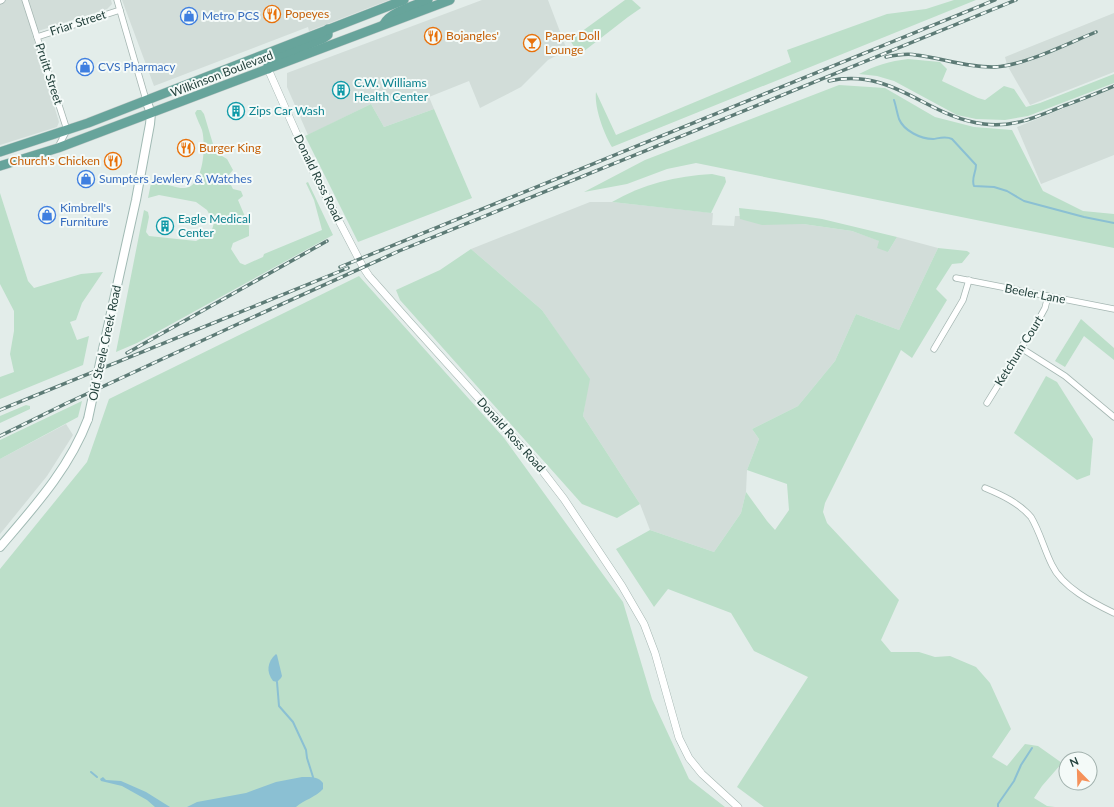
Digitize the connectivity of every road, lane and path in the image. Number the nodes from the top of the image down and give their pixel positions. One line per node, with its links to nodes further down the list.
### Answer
1 (25, 0): 9 (street, Pruitt Street)
2 (117, 0): 6 (street)
3 (404, 0): 8 (main road, Wilkinson Boulevard)
4 (428, 0): 7 (main road)
5 (450, 0): 7 (main road, Wilkinson Boulevard)
6 (120, 10): 9 (street, Friar Street); 11 (street)
7 (383, 25): 10 (main road, Wilkinson Boulevard)
8 (328, 30): 10 (main road); 11 (main road, Wilkinson Boulevard)
9 (37, 37): 13 (street, Pruitt Street)
10 (268, 69): 12 (main road, Wilkinson Boulevard); 28 (street, Donald Ross Road)
11 (146, 100): 12 (main road); 13 (main road, Wilkinson Boulevard)
12 (151, 113): 14 (main road, Wilkinson Boulevard); 26 (main road, Old Steele Creek Road, bridge)
13 (67, 130): 14 (street); 15 (main road, Wilkinson Boulevard)
14 (58, 148): 16 (main road, Wilkinson Boulevard)
15 (0, 152)
16 (0, 166)
17 (956, 278): 18 (street, Beeler Lane)
18 (969, 280): 19 (street, Beeler Lane); 22 (street)
19 (1048, 296): 20 (street, Beeler Lane); 21 (street, Ketchum Court)
20 (1114, 309)
21 (1021, 348): 23 (street, Ketchum Court); 24 (street)
22 (934, 350)
23 (987, 403)
24 (1114, 417)
25 (985, 488): 27 (street)
26 (0, 547)
27 (1114, 613)
28 (738, 807)

